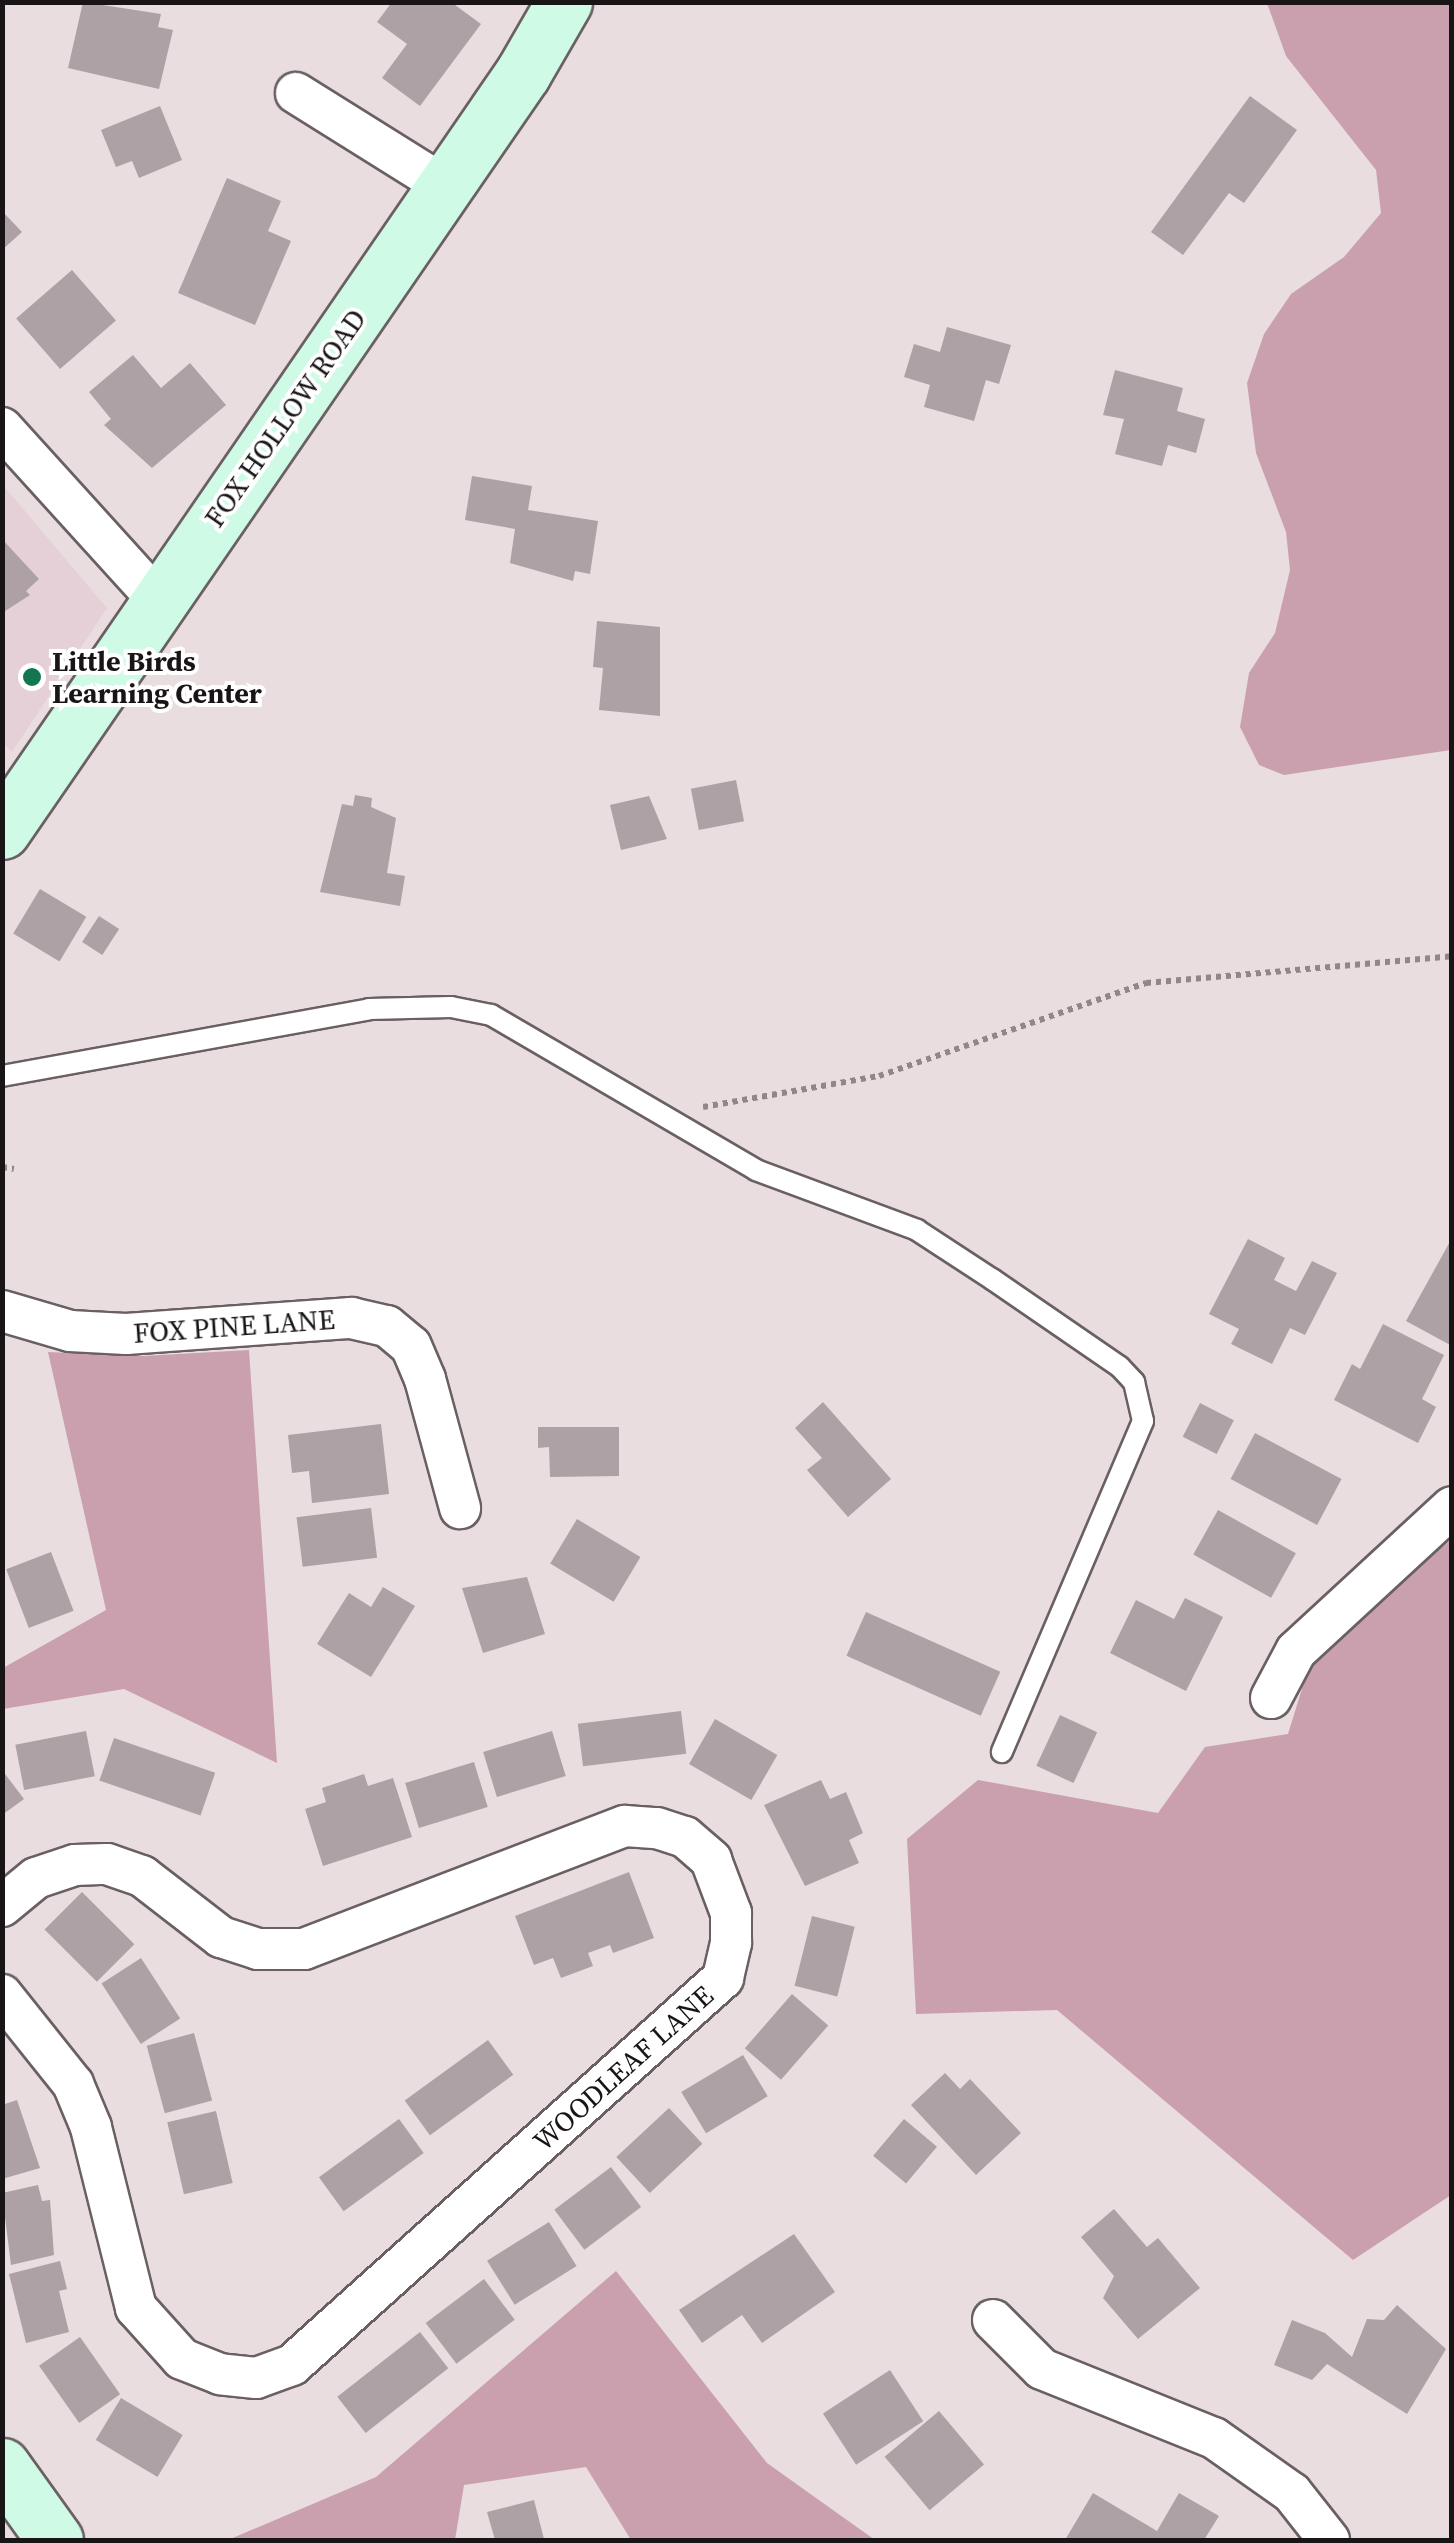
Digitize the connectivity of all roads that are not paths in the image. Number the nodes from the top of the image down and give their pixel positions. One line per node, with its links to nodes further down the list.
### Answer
1 (564, 2): 3 (main road, FOX HOLLOW ROAD)
2 (296, 94): 3 (street)
3 (445, 186): 5 (main road, FOX HOLLOW ROAD)
4 (2, 428): 5 (street)
5 (159, 601): 6 (main road, FOX HOLLOW ROAD)
6 (2, 831)
7 (2, 1076): 12 (lane)
8 (2, 1310): 10 (street, FOX PINE LANE)
9 (1452, 1507): 11 (street)
10 (460, 1508)
11 (1271, 1698)
12 (1002, 1752)
13 (2, 1906): 14 (street, WOODLEAF LANE)
14 (2, 1995)
15 (993, 2320): 18 (street)
16 (2, 2466): 17 (main road)
17 (56, 2540)
18 (1329, 2540)

